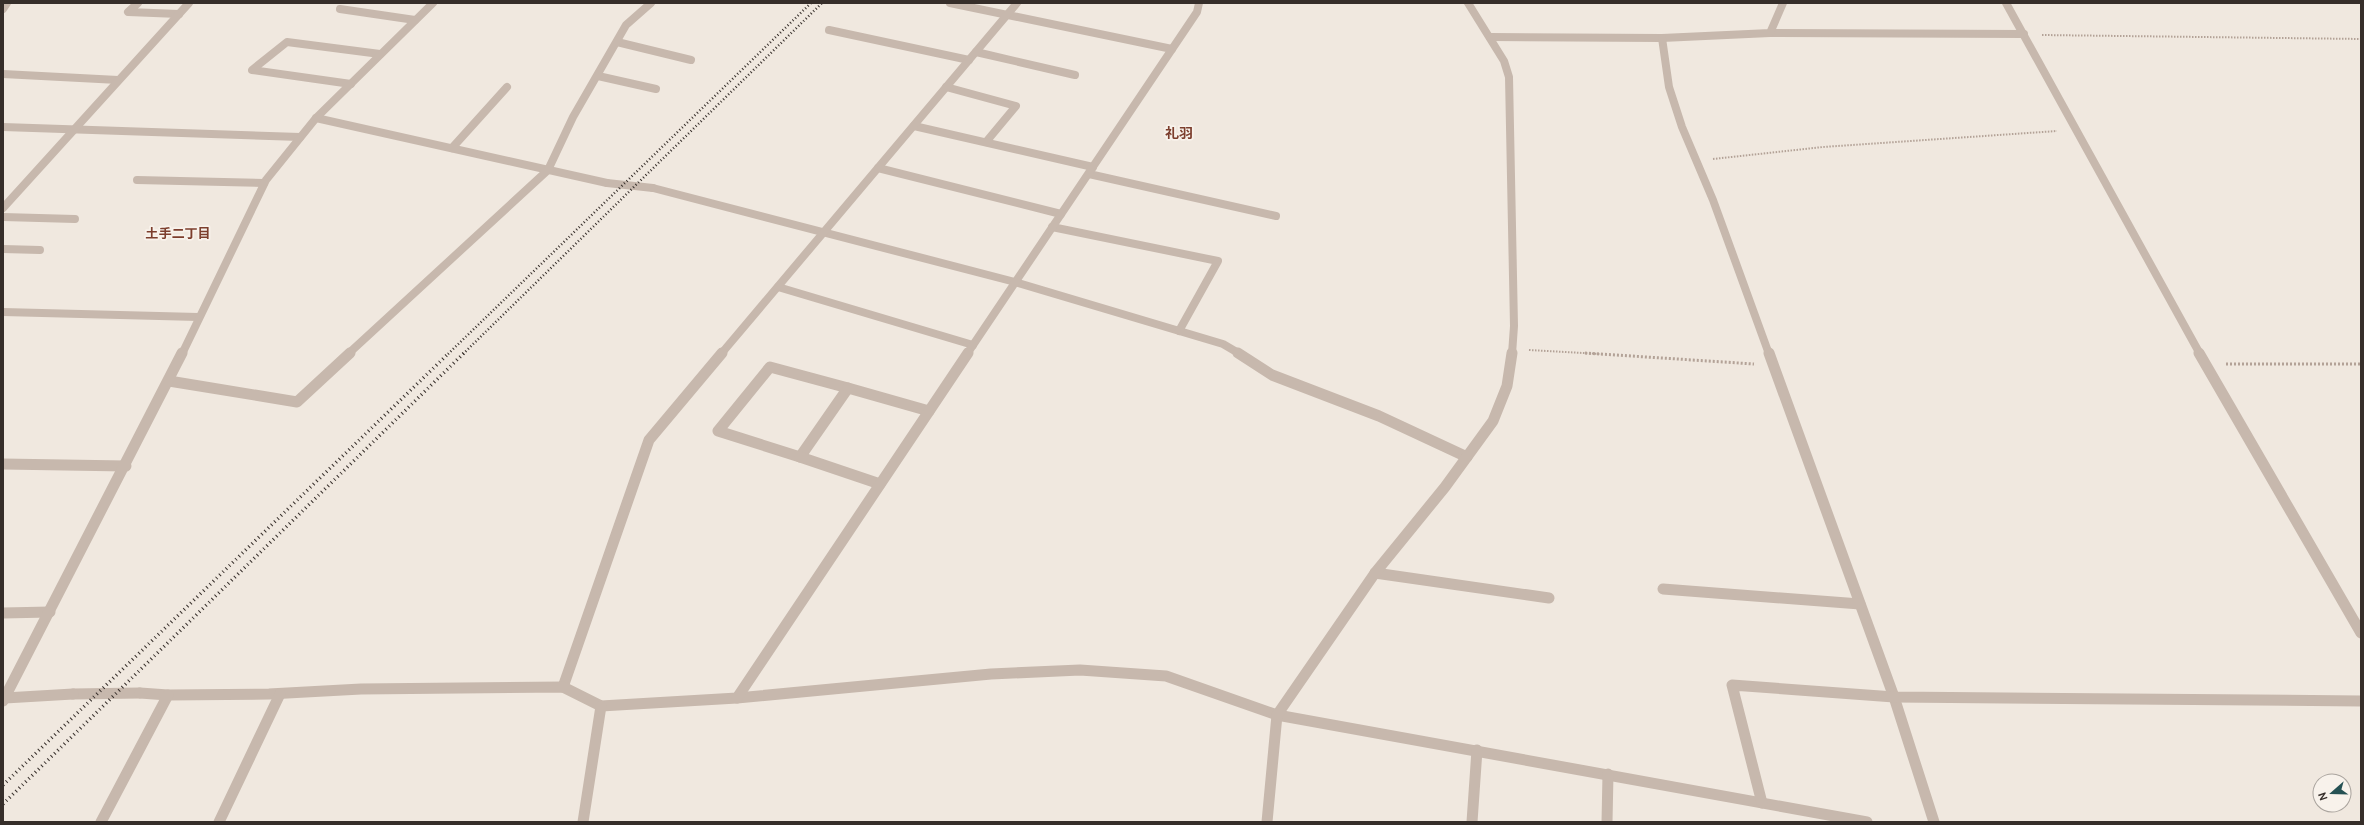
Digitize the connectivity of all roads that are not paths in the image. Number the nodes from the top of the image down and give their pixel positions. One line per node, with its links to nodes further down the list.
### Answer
1 (7, 3): 12 (street)
2 (138, 3): 14 (street)
3 (189, 3): 14 (street)
4 (433, 3): 16 (street)
5 (651, 3): 22 (street)
6 (950, 3): 15 (street)
7 (1017, 3): 15 (street)
8 (1199, 3): 23 (street)
9 (1468, 3): 20 (street)
10 (1784, 3): 18 (street)
11 (2006, 3): 19 (street)
12 (3, 9)
13 (340, 9): 16 (street)
14 (179, 14): 31 (street)
15 (1007, 15): 23 (street); 24 (street)
16 (415, 20): 25 (street)
17 (829, 30): 27 (street)
18 (1770, 33): 19 (street); 21 (street)
19 (2024, 34): 77 (street)
20 (1490, 37): 21 (street); 67 (street)
21 (1662, 38): 74 (street)
22 (617, 42): 26 (street); 30 (street)
23 (1172, 49): 45 (street)
24 (976, 52): 27 (street); 29 (street)
25 (380, 54): 32 (street); 32 (street)
26 (691, 60)
27 (969, 60): 34 (street)
28 (3, 74): 31 (street)
29 (1075, 75)
30 (598, 76): 35 (street); 44 (street)
31 (118, 80): 39 (street)
32 (350, 84): 36 (street)
33 (507, 87): 42 (street)
34 (946, 87): 37 (street); 41 (street)
35 (656, 89)
36 (316, 118): 40 (street); 42 (street)
37 (914, 126): 41 (street); 43 (street)
38 (3, 127): 39 (street)
39 (72, 129): 40 (street); 48 (street)
40 (300, 137): 47 (street)
41 (986, 142): 45 (street)
42 (452, 148): 44 (street)
43 (878, 168): 49 (street); 54 (street)
44 (548, 170): 54 (street); 63 (street)
45 (1091, 170): 49 (street); 50 (street)
46 (137, 180): 47 (street)
47 (264, 183): 60 (street)
48 (3, 208)
49 (1061, 214): 53 (street)
50 (1276, 216)
51 (3, 218): 52 (street)
52 (75, 219)
53 (1052, 227): 57 (street); 61 (street)
54 (823, 233): 57 (street); 58 (street)
55 (3, 249): 56 (street)
56 (40, 250)
57 (1015, 282): 61 (street); 62 (street)
58 (778, 287): 62 (street); 78 (street)
59 (3, 312): 60 (street)
60 (198, 317): 63 (street)
61 (1179, 331): 67 (street)
62 (973, 344): 65 (street)
63 (169, 381): 69 (street)
64 (848, 388): 65 (street); 66 (street); 66 (street)
65 (929, 410): 70 (street)
66 (800, 457): 70 (street)
67 (1467, 457): 71 (street)
68 (3, 464): 69 (street)
69 (126, 466): 75 (street)
70 (880, 484): 82 (street)
71 (1375, 573): 73 (street); 86 (street)
72 (1663, 589): 74 (street)
73 (1549, 598)
74 (1860, 604): 81 (street)
75 (50, 612): 76 (street); 83 (street)
76 (3, 613)
77 (2361, 634)
78 (563, 687): 79 (street); 85 (street)
79 (280, 694): 80 (street); 91 (street)
80 (168, 695): 83 (street); 90 (street)
81 (1894, 697): 84 (street); 89 (street); 97 (street)
82 (737, 698): 85 (street); 86 (street)
83 (4, 700)
84 (2361, 701)
85 (601, 706): 92 (street)
86 (1277, 715): 87 (street); 93 (street)
87 (1477, 750): 88 (street); 94 (street)
88 (1608, 774): 89 (street); 95 (street)
89 (1762, 803): 96 (street)
90 (101, 822)
91 (220, 822)
92 (583, 822)
93 (1267, 822)
94 (1472, 822)
95 (1607, 822)
96 (1867, 822)
97 (1934, 822)

